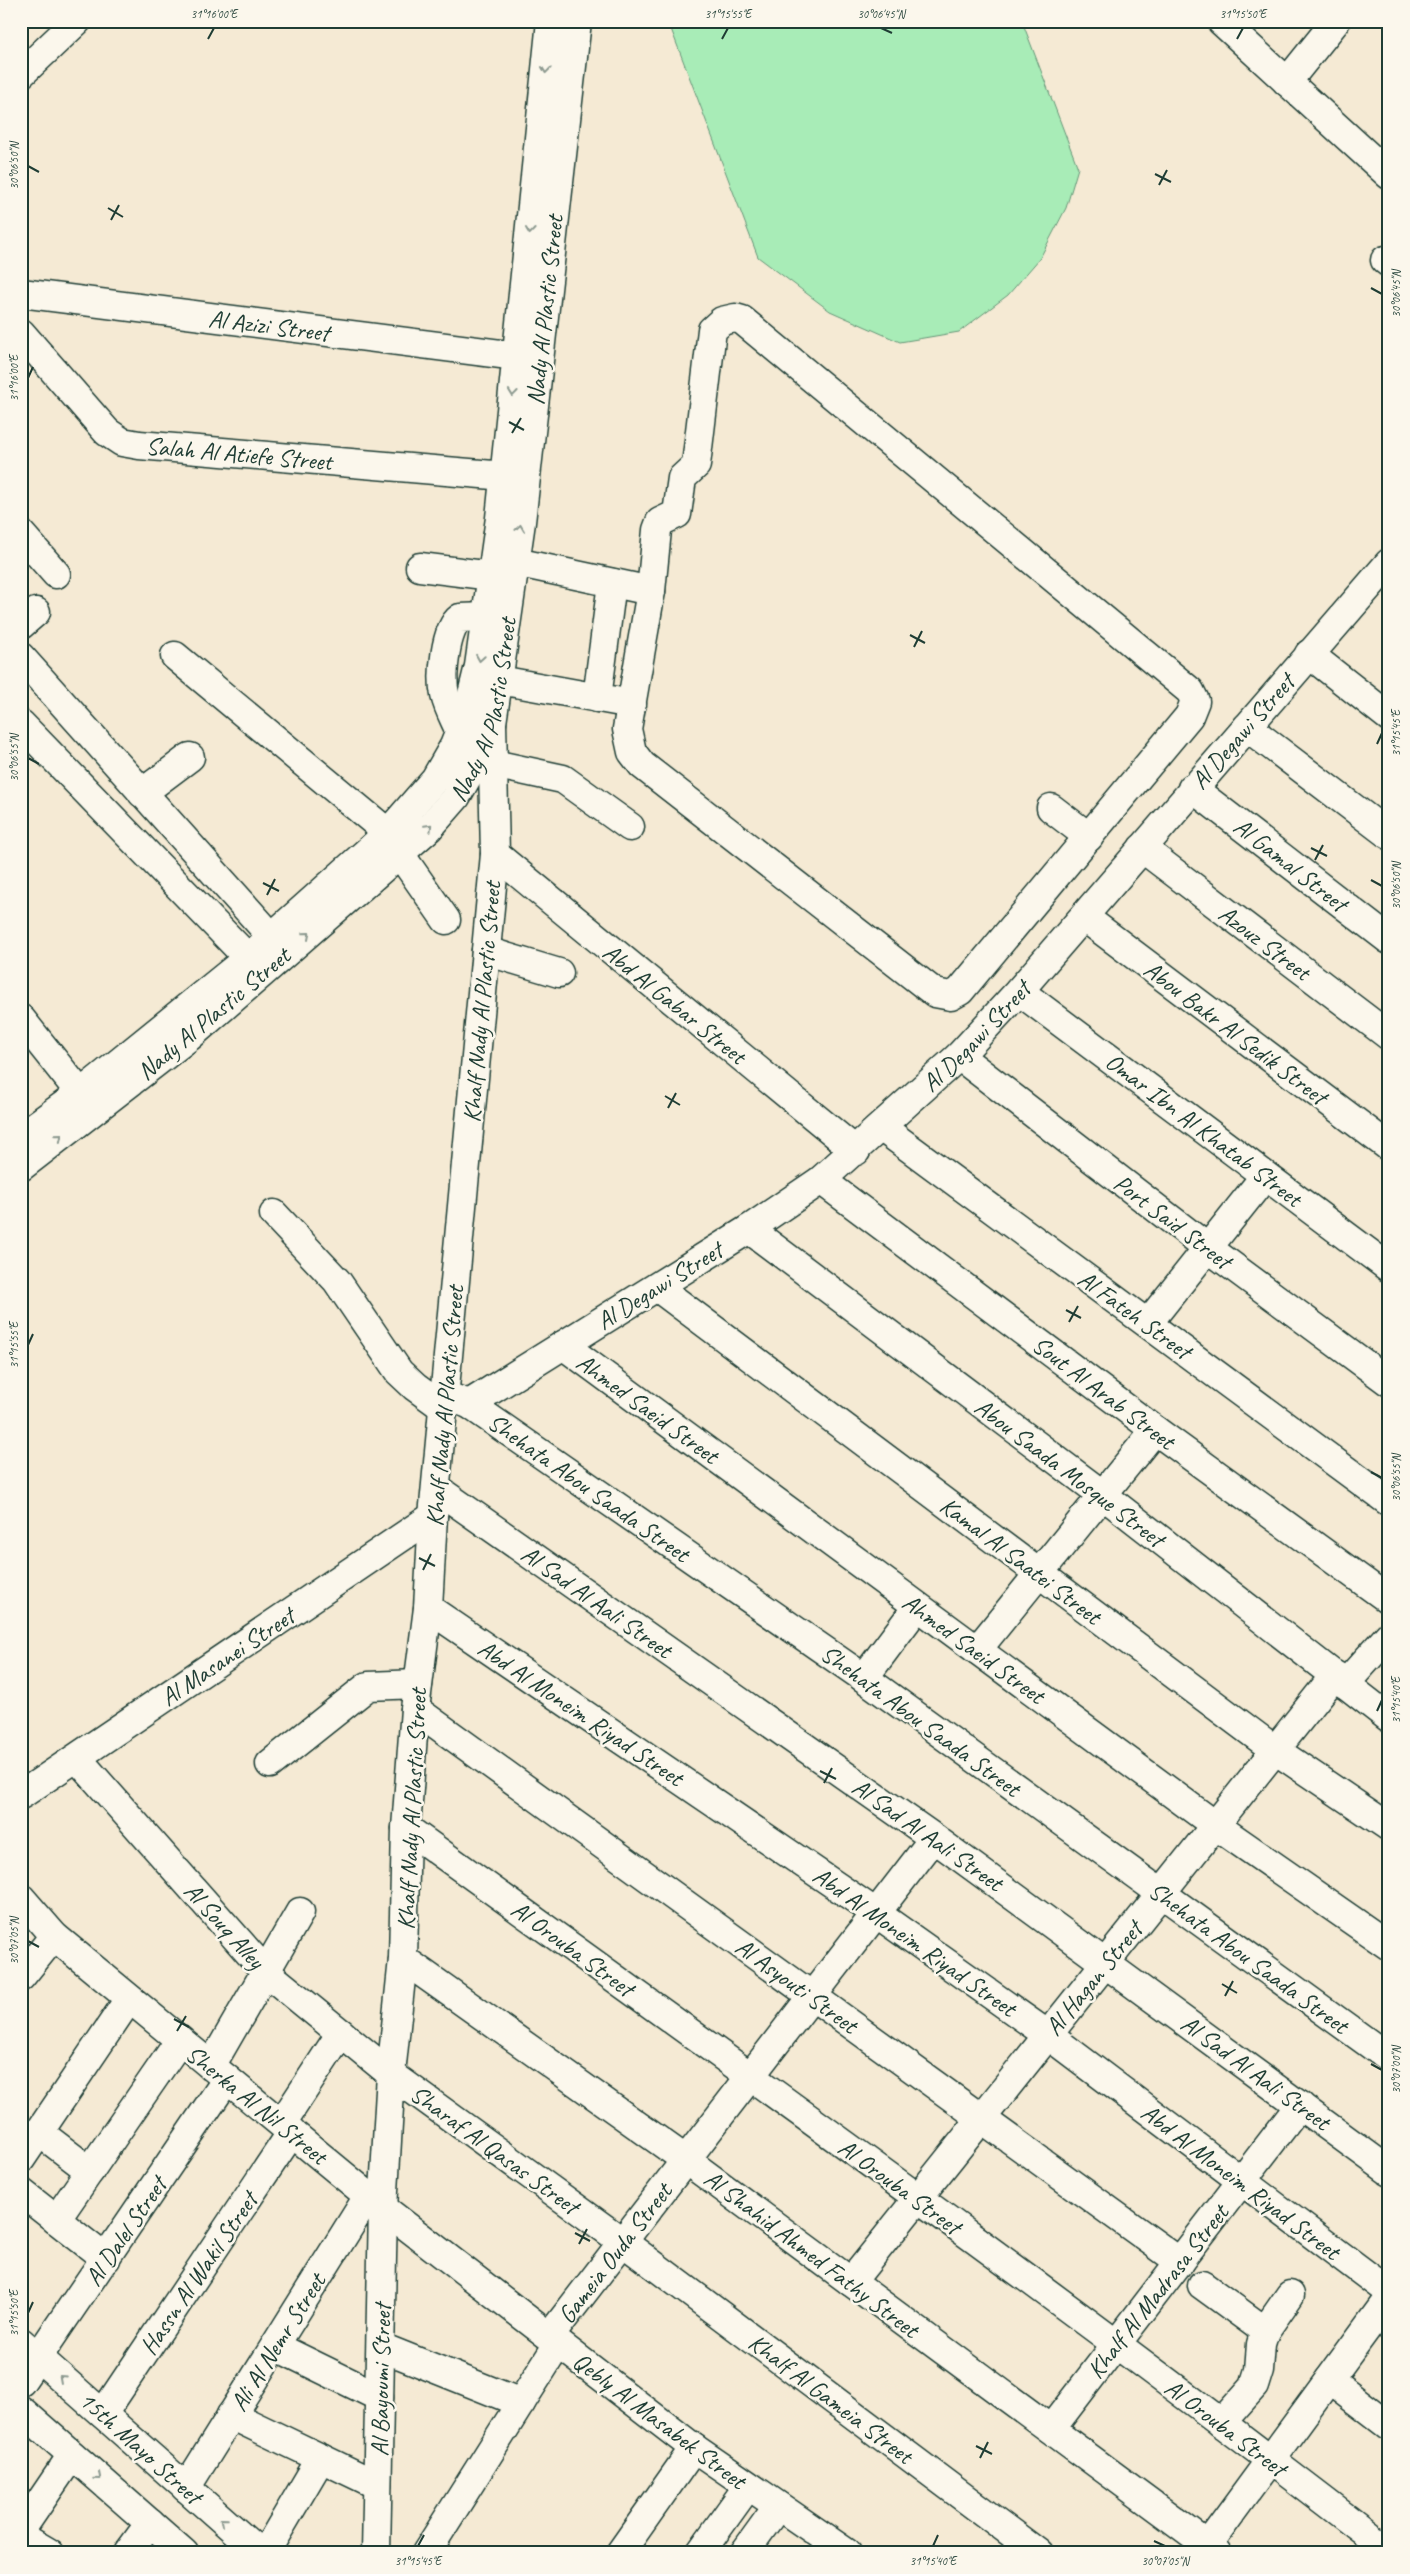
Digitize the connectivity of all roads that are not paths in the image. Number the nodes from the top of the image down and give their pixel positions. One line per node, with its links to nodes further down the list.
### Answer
1 (77, 21): 6 (street)
2 (551, 21): 11 (street, Nady Al Plastic Street, one-way to 11)
3 (577, 21): 14 (street, Nady Al Plastic Street, one-way to 3)
4 (1221, 21): 7 (street)
5 (1336, 21): 7 (street)
6 (21, 74)
7 (1287, 82): 8 (street)
8 (1389, 176)
9 (21, 294): 11 (street, Al Azizi Street)
10 (21, 333): 12 (street, Salah Al Atiefe Street)
11 (517, 356): 12 (street, Nady Al Plastic Street, one-way to 12)
12 (505, 476): 18 (street, Nady Al Plastic Street)
13 (21, 534): 17 (street)
14 (515, 562): 19 (street); 24 (street, Nady Al Plastic Street)
15 (1389, 563): 21 (street, Al Degawi Street)
16 (420, 567): 18 (street)
17 (56, 574)
18 (492, 576): 39 (street, Nady Al Plastic Street, one-way to 39)
19 (612, 582): 20 (street); 25 (street)
20 (651, 591): 26 (street); 38 (street)
21 (1310, 654): 27 (street); 30 (street, Al Degawi Street)
22 (175, 656): 39 (street)
23 (21, 657): 34 (street)
24 (499, 680): 25 (street); 28 (street, Nady Al Plastic Street)
25 (597, 698): 26 (street)
26 (632, 704): 38 (street)
27 (1388, 715)
28 (492, 723): 32 (street, Khalf Nady Al Plastic Street); 39 (street, Nady Al Plastic Street, one-way to 28)
29 (21, 724): 47 (street)
30 (1247, 726): 33 (street, Al Degawi Street); 37 (street)
31 (190, 757): 34 (street)
32 (493, 764): 36 (street); 41 (street, Khalf Nady Al Plastic Street)
33 (1192, 788): 40 (street, Al Degawi Street); 45 (street, Al Gamal Street)
34 (142, 793): 44 (street)
35 (1051, 808): 38 (street)
36 (630, 827)
37 (1389, 835)
38 (1089, 837)
39 (394, 844): 43 (street); 44 (street, Nady Al Plastic Street); 58 (street, Nady Al Plastic Street, one-way to 39)
40 (1142, 848): 42 (street, Al Degawi Street); 51 (street, Azouz Street)
41 (495, 854): 46 (street, Khalf Nady Al Plastic Street); 57 (street, Abd Al Gabar Street)
42 (1084, 917): 49 (street, Al Degawi Street); 56 (street, Abou Bakr Al Sedik Street)
43 (446, 920)
44 (272, 937): 47 (street, Nady Al Plastic Street)
45 (1389, 940)
46 (486, 951): 48 (street); 69 (street, Khalf Nady Al Plastic Street)
47 (248, 958): 53 (street, Nady Al Plastic Street)
48 (559, 973)
49 (1019, 991): 52 (street, Al Degawi Street); 59 (street, Omar Ibn Al Khatab Street)
50 (21, 1019): 53 (street)
51 (1389, 1036)
52 (959, 1056): 54 (street, Al Degawi Street); 63 (street, Port Said Street)
53 (80, 1092): 55 (street, Nady Al Plastic Street)
54 (881, 1127): 57 (street, Al Degawi Street); 66 (street, Al Fateh Street)
55 (21, 1136)
56 (1387, 1144)
57 (856, 1151): 60 (street, Al Degawi Street)
58 (21, 1167)
59 (1266, 1176): 63 (street); 64 (street, Omar Ibn Al Khatab Street)
60 (821, 1180): 62 (street, Al Degawi Street); 70 (street, Sout Al Arab Street)
61 (274, 1214): 69 (street, Shehata Abou Saada Street)
62 (749, 1229): 65 (street, Al Degawi Street); 72 (street, Abou Saada Mosque Street)
63 (1208, 1248): 66 (street); 68 (street, Port Said Street)
64 (1389, 1268)
65 (657, 1287): 67 (street, Al Degawi Street); 75 (street, Kamal Al Saatei Street)
66 (1148, 1324): 73 (street, Al Fateh Street)
67 (563, 1345): 69 (street, Al Degawi Street); 77 (street, Ahmed Saeid Street)
68 (1389, 1382)
69 (453, 1402): 71 (street, Khalf Nady Al Plastic Street); 81 (street, Shehata Abou Saada Street)
70 (1155, 1430): 72 (street); 76 (street, Sout Al Arab Street)
71 (437, 1489): 74 (street, Khalf Nady Al Plastic Street); 92 (street, Al Sad Al Aali Street)
72 (1103, 1495): 75 (street); 82 (street, Abou Saada Mosque Street)
73 (1389, 1502)
74 (433, 1516): 78 (street, Khalf Nady Al Plastic Street); 86 (street, Al Masanei Street)
75 (1039, 1574): 80 (street); 85 (street, Kamal Al Saatei Street)
76 (1389, 1600)
77 (917, 1607): 80 (street, Ahmed Saeid Street); 81 (street)
78 (428, 1608): 83 (street, Khalf Nady Al Plastic Street); 96 (street, Abd Al Moneim Riyad Street)
79 (1389, 1635): 82 (street, Al Hagan Street)
80 (977, 1650): 89 (street, Ahmed Saeid Street)
81 (864, 1678): 93 (street, Shehata Abou Saada Street)
82 (1340, 1679): 84 (street, Abou Saada Mosque Street); 85 (street, Al Hagan Street)
83 (417, 1696): 87 (street); 91 (street, Khalf Nady Al Plastic Street); 103 (street, Al Asyouti Street)
84 (1389, 1718)
85 (1275, 1750): 89 (street, Al Hagan Street); 90 (street, Kamal Al Saatei Street)
86 (77, 1758): 88 (street, Al Masanei Street); 101 (street, Al Souq Alley)
87 (270, 1764)
88 (21, 1795)
89 (1215, 1826): 93 (street, Al Hagan Street); 98 (street, Ahmed Saeid Street)
90 (1389, 1827)
91 (406, 1828): 99 (street, Khalf Nady Al Plastic Street); 111 (street, Al Orouba Street)
92 (934, 1838): 96 (street, Gameia Ouda Street); 100 (street, Al Sad Al Aali Street)
93 (1160, 1894): 100 (street, Al Hagan Street); 108 (street, Shehata Abou Saada Street)
94 (21, 1898): 97 (street, Sherka Al Nil Street)
95 (300, 1912): 101 (street, Al Dalel Street)
96 (876, 1913): 103 (street, Gameia Ouda Street); 106 (street, Abd Al Moneim Riyad Street)
97 (54, 1936): 102 (street); 104 (street, Sherka Al Nil Street)
98 (1389, 1946)
99 (403, 1959): 110 (street, Khalf Nady Al Plastic Street); 117 (street, Al Shahid Ahmed Fathy Street)
100 (1106, 1962): 106 (street, Al Hagan Street); 112 (street, Al Sad Al Aali Street)
101 (266, 1972): 105 (street, Al Souq Alley); 109 (street, Al Dalel Street)
102 (21, 1977)
103 (812, 1996): 111 (street, Gameia Ouda Street); 113 (street, Al Asyouti Street)
104 (129, 1999): 107 (street, Sherka Al Nil Street); 115 (street)
105 (341, 2033): 110 (street, Al Souq Alley); 114 (street, Hassn Al Wakil Street)
106 (1048, 2035): 113 (street, Al Hagan Street); 120 (street, Abd Al Moneim Riyad Street)
107 (180, 2040): 109 (street, Sherka Al Nil Street); 119 (street)
108 (1389, 2058)
109 (219, 2072): 114 (street, Sherka Al Nil Street); 126 (street, Al Dalel Street)
110 (391, 2074): 123 (street, Khalf Nady Al Plastic Street); 125 (street, Sharaf Al Qasas Street)
111 (750, 2076): 117 (street, Gameia Ouda Street); 122 (street, Al Orouba Street)
112 (1300, 2105): 118 (street, Al Sad Al Aali Street); 120 (street, Khalf Al Madrasa Street)
113 (981, 2118): 122 (street, Al Hagan Street); 127 (street, Al Asyouti Street)
114 (287, 2128): 123 (street, Sherka Al Nil Street); 144 (street, Hassn Al Wakil Street)
115 (39, 2132): 116 (street); 119 (street)
116 (21, 2159)
117 (686, 2160): 125 (street, Gameia Ouda Street); 128 (street, Al Shahid Ahmed Fathy Street)
118 (1389, 2170)
119 (90, 2171): 124 (street)
120 (1242, 2181): 127 (street, Khalf Al Madrasa Street); 130 (street, Abd Al Moneim Riyad Street)
121 (21, 2192): 124 (street)
122 (917, 2199): 128 (street, Al Hagan Street); 135 (street, Al Orouba Street)
123 (376, 2202): 134 (street, Qebly Al Masabek Street); 136 (street, Ali Al Nemr Street); 137 (street, Al Bayoumi Street)
124 (56, 2220): 126 (street)
125 (624, 2242): 134 (street, Gameia Ouda Street); 173 (street, Khalf Al Gameia Street)
126 (106, 2259): 138 (street, Al Dalel Street)
127 (1180, 2262): 135 (street, Khalf Al Madrasa Street)
128 (851, 2282): 148 (street, Al Shahid Ahmed Fathy Street)
129 (1202, 2285): 133 (street)
130 (1389, 2292)
131 (1290, 2295): 133 (street)
132 (1389, 2298): 139 (street)
133 (1265, 2331): 146 (street)
134 (554, 2340): 142 (street, Gameia Ouda Street); 149 (street, Qebly Al Masabek Street)
135 (1116, 2345): 146 (street, Al Orouba Street); 148 (street, Khalf Al Madrasa Street)
136 (275, 2346): 141 (street); 145 (street, Ali Al Nemr Street)
137 (381, 2347): 141 (street, Al Bayoumi Street); 142 (street)
138 (30, 2350): 140 (street, Al Dalel Street); 144 (street, 15th Mayo Street, one-way to 138)
139 (1329, 2380): 147 (street); 152 (street)
140 (21, 2382)
141 (379, 2397): 153 (street, Al Bayoumi Street)
142 (521, 2402): 168 (street, Gameia Ouda Street)
143 (21, 2410): 150 (street, 15th Mayo Street)
144 (103, 2414): 155 (street, 15th Mayo Street)
145 (231, 2415): 151 (street); 155 (street, Ali Al Nemr Street)
146 (1221, 2423): 152 (street, Al Orouba Street)
147 (1389, 2426)
148 (1051, 2430): 160 (street, Al Shahid Ahmed Fathy Street)
149 (694, 2448): 154 (street, Qebly Al Masabek Street); 169 (street)
150 (72, 2455): 157 (street, 15th Mayo Street, one-way to 157); 158 (street)
151 (321, 2458): 153 (street); 166 (street)
152 (1271, 2460): 160 (street); 161 (street, Al Orouba Street)
153 (377, 2485): 167 (street, Al Bayoumi Street)
154 (748, 2486): 156 (street, Qebly Al Masabek Street); 170 (street)
155 (186, 2488): 165 (street, 15th Mayo Street, one-way to 155)
156 (778, 2506): 171 (street); 172 (street, Qebly Al Masabek Street)
157 (150, 2523): 163 (street); 164 (street, 15th Mayo Street)
158 (21, 2530)
159 (21, 2536): 162 (street)
160 (1209, 2550)
161 (1389, 2551)
162 (50, 2553)
163 (128, 2553)
164 (184, 2553)
165 (260, 2553)
166 (265, 2553)
167 (376, 2553)
168 (426, 2553)
169 (620, 2553)
170 (700, 2553)
171 (744, 2553)
172 (847, 2553)
173 (1038, 2553)

